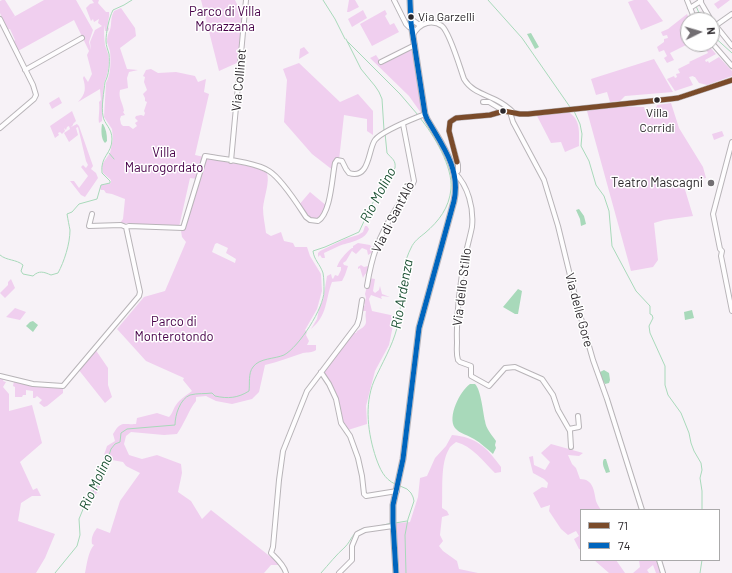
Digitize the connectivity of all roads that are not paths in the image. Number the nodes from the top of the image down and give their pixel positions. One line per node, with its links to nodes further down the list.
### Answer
1 (246, 0): 31 (street, Via Collinet)
2 (394, 0): 14 (street)
3 (410, 0): 11 (main road)
4 (687, 0): 6 (street)
5 (700, 1): 6 (street); 8 (street)
6 (690, 8): 7 (street)
7 (692, 12)
8 (707, 12)
9 (732, 14): 12 (street)
10 (0, 19): 22 (street)
11 (411, 19): 13 (street); 14 (main road)
12 (720, 22)
13 (421, 24): 14 (street); 26 (street)
14 (414, 27): 17 (main road)
15 (720, 32): 18 (street)
16 (82, 38): 22 (street)
17 (415, 45): 20 (street); 27 (main road)
18 (732, 46)
19 (720, 52): 21 (street)
20 (382, 62)
21 (732, 66)
22 (26, 70): 29 (street)
23 (732, 80): 26 (street)
24 (483, 102): 25 (street)
25 (504, 112): 26 (street); 32 (street)
26 (512, 113): 44 (street, Via delle Gore)
27 (421, 116): 28 (street); 32 (main road)
28 (403, 124): 31 (street); 35 (street, Via di Sant'Alò)
29 (0, 128)
30 (732, 142): 37 (street)
31 (231, 161): 34 (street)
32 (455, 173): 41 (street, Via dello Stillo); 43 (main road)
33 (92, 214): 34 (street)
34 (126, 227): 39 (street)
35 (367, 286)
36 (362, 300): 38 (street)
37 (732, 311)
38 (321, 372): 43 (street); 47 (street)
39 (0, 376)
40 (578, 416): 41 (street)
41 (569, 429): 42 (street)
42 (571, 447)
43 (397, 490): 45 (main road)
44 (642, 509)
45 (393, 526): 48 (street); 49 (main road)
46 (659, 561): 50 (street)
47 (286, 573)
48 (339, 573)
49 (396, 573)
50 (663, 573)

